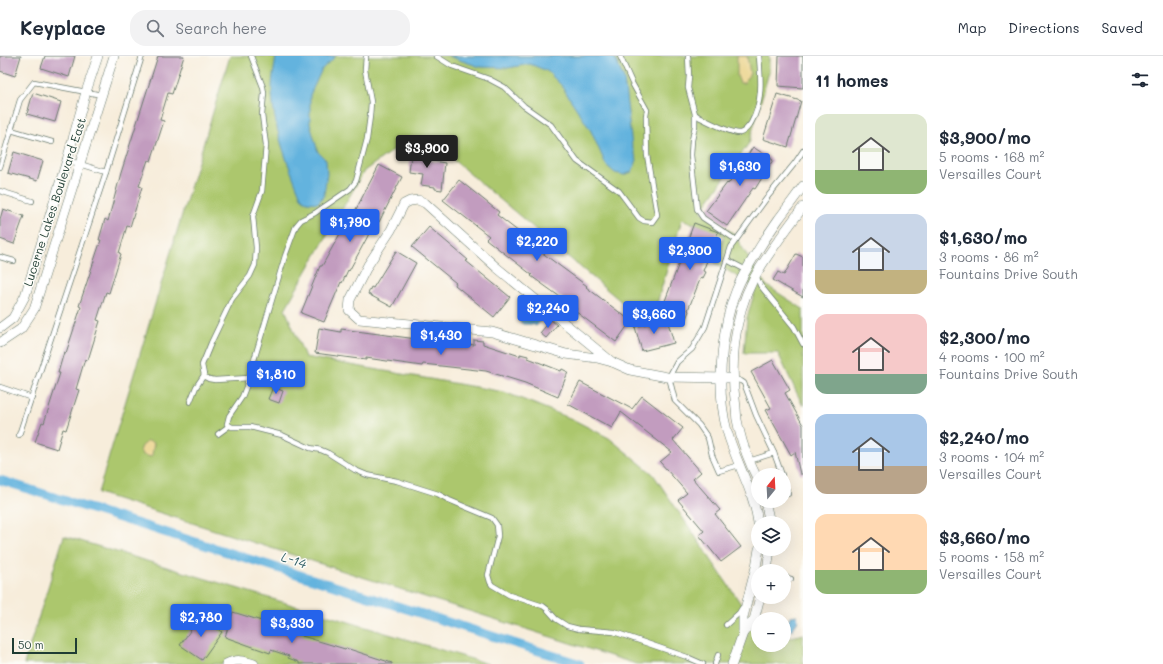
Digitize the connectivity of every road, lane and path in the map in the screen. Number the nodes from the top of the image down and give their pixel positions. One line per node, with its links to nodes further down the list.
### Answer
1 (98, 56): 10 (street, Lucerne Lakes Boulevard East)
2 (114, 56): 11 (street, Lucerne Lakes Boulevard East)
3 (142, 56): 21 (lane)
4 (252, 56): 36 (lane)
5 (366, 56): 39 (lane)
6 (436, 56): 7 (lane)
7 (620, 56)
8 (688, 56): 12 (lane)
9 (760, 56): 12 (lane)
10 (86, 92): 11 (lane); 13 (lane); 16 (street, Lucerne Lakes Boulevard East)
11 (102, 96): 18 (street, Lucerne Lakes Boulevard East)
12 (695, 114): 26 (lane)
13 (11, 130): 14 (lane); 20 (lane)
14 (52, 142)
15 (803, 150): 17 (lane)
16 (67, 160): 18 (lane); 32 (street, Lucerne Lakes Boulevard East)
17 (797, 161): 19 (lane); 26 (lane)
18 (79, 163): 21 (lane); 33 (street, Lucerne Lakes Boulevard East)
19 (803, 164)
20 (0, 167)
21 (106, 172): 42 (lane)
22 (803, 186): 30 (street)
23 (0, 191): 24 (lane)
24 (32, 201)
25 (803, 207): 31 (street)
26 (736, 240): 28 (lane)
27 (0, 257): 29 (lane)
28 (727, 260): 30 (lane); 37 (lane)
29 (14, 261)
30 (746, 270): 31 (street); 38 (street)
31 (756, 275): 34 (lane); 40 (street)
32 (0, 328)
33 (0, 343)
34 (803, 344)
35 (612, 362): 35 (street); 37 (street)
36 (204, 375): 39 (lane); 43 (lane)
37 (669, 377): 38 (street); 49 (lane)
38 (721, 377): 40 (street); 49 (street)
39 (249, 378): 44 (lane)
40 (732, 378): 47 (lane); 48 (street)
41 (0, 387): 42 (lane)
42 (32, 398): 46 (lane)
43 (190, 402)
44 (229, 426): 45 (lane); 62 (lane)
45 (218, 434)
46 (19, 435)
47 (774, 453): 48 (lane); 51 (lane)
48 (749, 461): 49 (street); 50 (street)
49 (738, 465): 52 (street)
50 (752, 468)
51 (779, 468)
52 (756, 516)
53 (751, 588): 54 (street)
54 (748, 600): 56 (lane); 57 (street)
55 (758, 604): 57 (street)
56 (726, 625)
57 (743, 633): 59 (street)
58 (718, 655): 63 (lane)
59 (735, 663)
60 (226, 664): 61 (street)
61 (254, 664)
62 (703, 664)
63 (715, 664)

